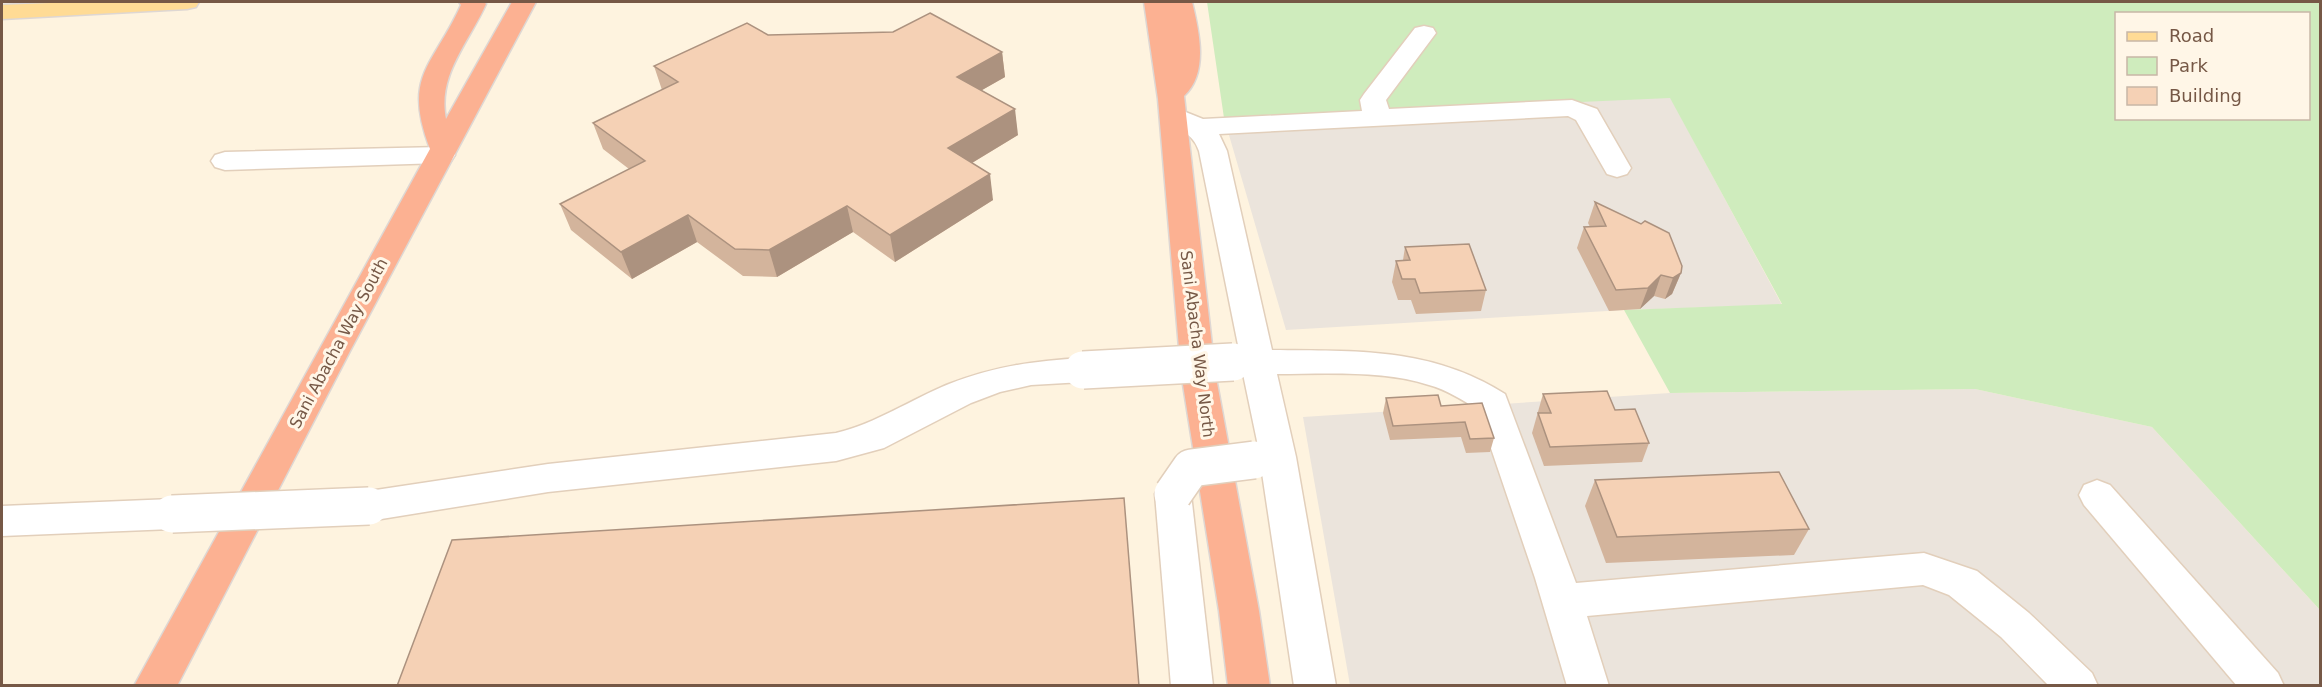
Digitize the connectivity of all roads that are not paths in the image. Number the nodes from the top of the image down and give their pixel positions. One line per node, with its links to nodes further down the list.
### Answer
1 (187, 2): 7 (main road)
2 (471, 2): 12 (highway)
3 (524, 2): 9 (highway, Sani Abacha Way South)
4 (547, 2): 9 (highway)
5 (1156, 2): 10 (highway, Sani Abacha Way North)
6 (1180, 2): 10 (highway)
7 (2, 12)
8 (1424, 33): 11 (lane)
9 (496, 54): 12 (highway, Sani Abacha Way South)
10 (1182, 114): 11 (lane); 15 (lane); 22 (highway, Sani Abacha Way North)
11 (1377, 118): 14 (lane)
12 (443, 153): 13 (lane); 20 (highway, Sani Abacha Way South)
13 (225, 161)
14 (1617, 168)
15 (1246, 362): 16 (lane); 18 (lane, bridge); 19 (lane)
16 (1266, 458): 21 (lane, bridge); 23 (lane)
17 (2097, 495): 26 (lane)
18 (2, 521)
19 (1562, 601): 24 (lane); 25 (lane)
20 (155, 686)
21 (1192, 686)
22 (1249, 686)
23 (1315, 686)
24 (1588, 686)
25 (2077, 686)
26 (2263, 686)

